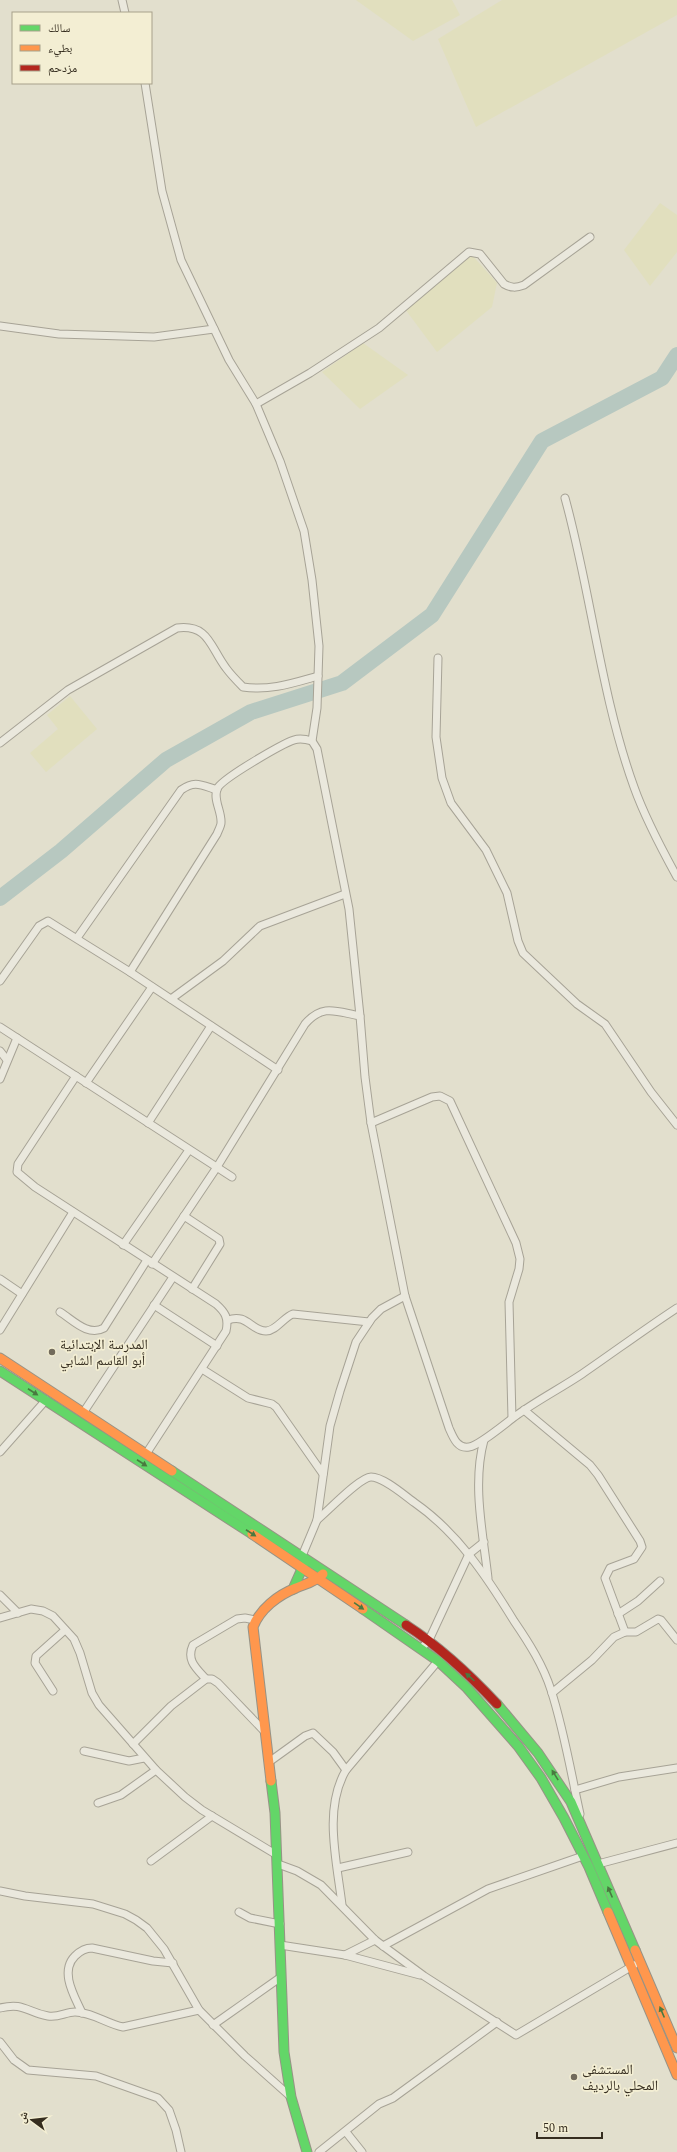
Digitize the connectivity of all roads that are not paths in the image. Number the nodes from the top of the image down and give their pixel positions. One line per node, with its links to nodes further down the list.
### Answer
1 (122, 0): 2 (street)
2 (125, 12)
3 (145, 84): 6 (street)
4 (590, 237): 7 (street)
5 (0, 326): 6 (street)
6 (214, 329): 7 (street)
7 (256, 404): 10 (street)
8 (565, 498): 14 (street)
9 (438, 658): 33 (street)
10 (318, 676): 11 (street); 12 (street)
11 (312, 741): 13 (street); 15 (street)
12 (0, 743)
13 (217, 790): 16 (street); 17 (street)
14 (677, 877)
15 (345, 894): 20 (street); 21 (street)
16 (78, 938): 17 (street); 18 (street)
17 (130, 972): 19 (street)
18 (0, 981)
19 (152, 987): 20 (street); 30 (street)
20 (171, 999): 22 (street)
21 (360, 1016): 27 (street); 32 (street)
22 (211, 1026): 27 (street); 31 (street)
23 (0, 1027): 24 (street)
24 (18, 1038): 26 (street); 28 (street)
25 (0, 1051): 26 (street)
26 (7, 1060): 29 (street)
27 (278, 1070): 35 (street)
28 (76, 1076): 30 (street); 37 (street)
29 (0, 1079)
30 (86, 1083): 31 (street)
31 (148, 1123): 34 (street)
32 (371, 1123): 45 (street); 59 (street)
33 (677, 1125)
34 (189, 1150): 35 (street); 39 (street)
35 (217, 1167): 36 (street); 38 (street)
36 (232, 1177)
37 (73, 1212): 39 (street); 44 (street)
38 (184, 1216): 40 (street); 43 (street)
39 (124, 1245): 40 (street)
40 (150, 1262): 41 (street); 48 (street)
41 (173, 1277): 43 (street); 46 (street)
42 (0, 1279): 44 (street)
43 (192, 1289): 49 (street)
44 (22, 1294): 51 (street)
45 (405, 1296): 50 (street); 60 (street)
46 (154, 1305): 52 (street); 58 (street)
47 (677, 1308): 57 (street)
48 (60, 1312)
49 (228, 1320): 50 (street); 52 (street)
50 (369, 1322): 63 (street)
51 (0, 1330)
52 (217, 1346): 54 (street)
53 (0, 1358): 58 (main road)
54 (202, 1369): 62 (street); 63 (street)
55 (0, 1371): 56 (main road, one-way to 56)
56 (46, 1400): 61 (street); 67 (main road, one-way to 67)
57 (524, 1410): 59 (street); 74 (street)
58 (83, 1413): 62 (main road)
59 (512, 1418): 60 (street)
60 (484, 1440): 65 (street)
61 (0, 1452)
62 (146, 1454): 67 (main road)
63 (323, 1474): 64 (street)
64 (317, 1520): 66 (street); 67 (street)
65 (484, 1542): 66 (street); 69 (street)
66 (469, 1554): 69 (street); 79 (street)
67 (303, 1560): 68 (main road); 71 (main road)
68 (322, 1575): 71 (main road); 79 (main road); 81 (main road, one-way to 81)
69 (488, 1579): 85 (street)
70 (660, 1581): 74 (street)
71 (293, 1589): 76 (main road)
72 (0, 1595): 73 (street)
73 (18, 1613): 75 (street); 77 (street)
74 (618, 1614): 78 (street)
75 (0, 1618)
76 (255, 1620): 83 (street); 86 (main road)
77 (66, 1630): 84 (street); 87 (street)
78 (625, 1632): 80 (street); 85 (street)
79 (429, 1640): 81 (street); 97 (main road, one-way to 79)
80 (677, 1640)
81 (421, 1649): 82 (main road)
82 (438, 1661): 93 (street); 100 (main road)
83 (206, 1679): 86 (street); 87 (street)
84 (52, 1691)
85 (552, 1693): 94 (street)
86 (265, 1732): 90 (main road)
87 (133, 1744): 89 (street)
88 (84, 1751): 89 (street)
89 (144, 1758): 92 (street)
90 (269, 1762): 93 (street); 101 (main road)
91 (677, 1768): 94 (street)
92 (156, 1770): 95 (street); 96 (street)
93 (346, 1770): 104 (street)
94 (575, 1790): 97 (street)
95 (98, 1803)
96 (212, 1816): 101 (street); 102 (street)
97 (582, 1824): 103 (main road)
98 (677, 1843): 103 (street)
99 (408, 1852): 104 (street)
100 (583, 1856): 111 (street); 115 (main road)
101 (277, 1860): 106 (street); 108 (main road)
102 (151, 1861)
103 (598, 1864): 113 (main road, one-way to 103)
104 (338, 1868): 106 (street)
105 (0, 1891): 114 (street)
106 (342, 1906): 109 (street)
107 (239, 1912): 108 (street)
108 (280, 1924): 110 (main road)
109 (375, 1940): 111 (street); 112 (street)
110 (280, 1945): 112 (street); 117 (main road)
111 (383, 1946): 116 (street)
112 (344, 1955): 116 (street)
113 (640, 1962): 115 (street); 124 (main road, one-way to 113)
114 (173, 1963): 119 (street); 120 (street)
115 (631, 1966): 121 (street); 125 (main road)
116 (424, 1976): 121 (street)
117 (281, 1977): 122 (street); 126 (main road)
118 (0, 2008): 120 (street)
119 (199, 2010): 120 (street); 122 (street)
120 (82, 2013)
121 (497, 2022): 127 (street)
122 (213, 2025): 126 (street)
123 (0, 2042): 128 (street)
124 (677, 2048)
125 (677, 2075)
126 (291, 2097): 129 (main road)
127 (346, 2132): 130 (street); 131 (street)
128 (181, 2152)
129 (307, 2152)
130 (319, 2152)
131 (362, 2152)

